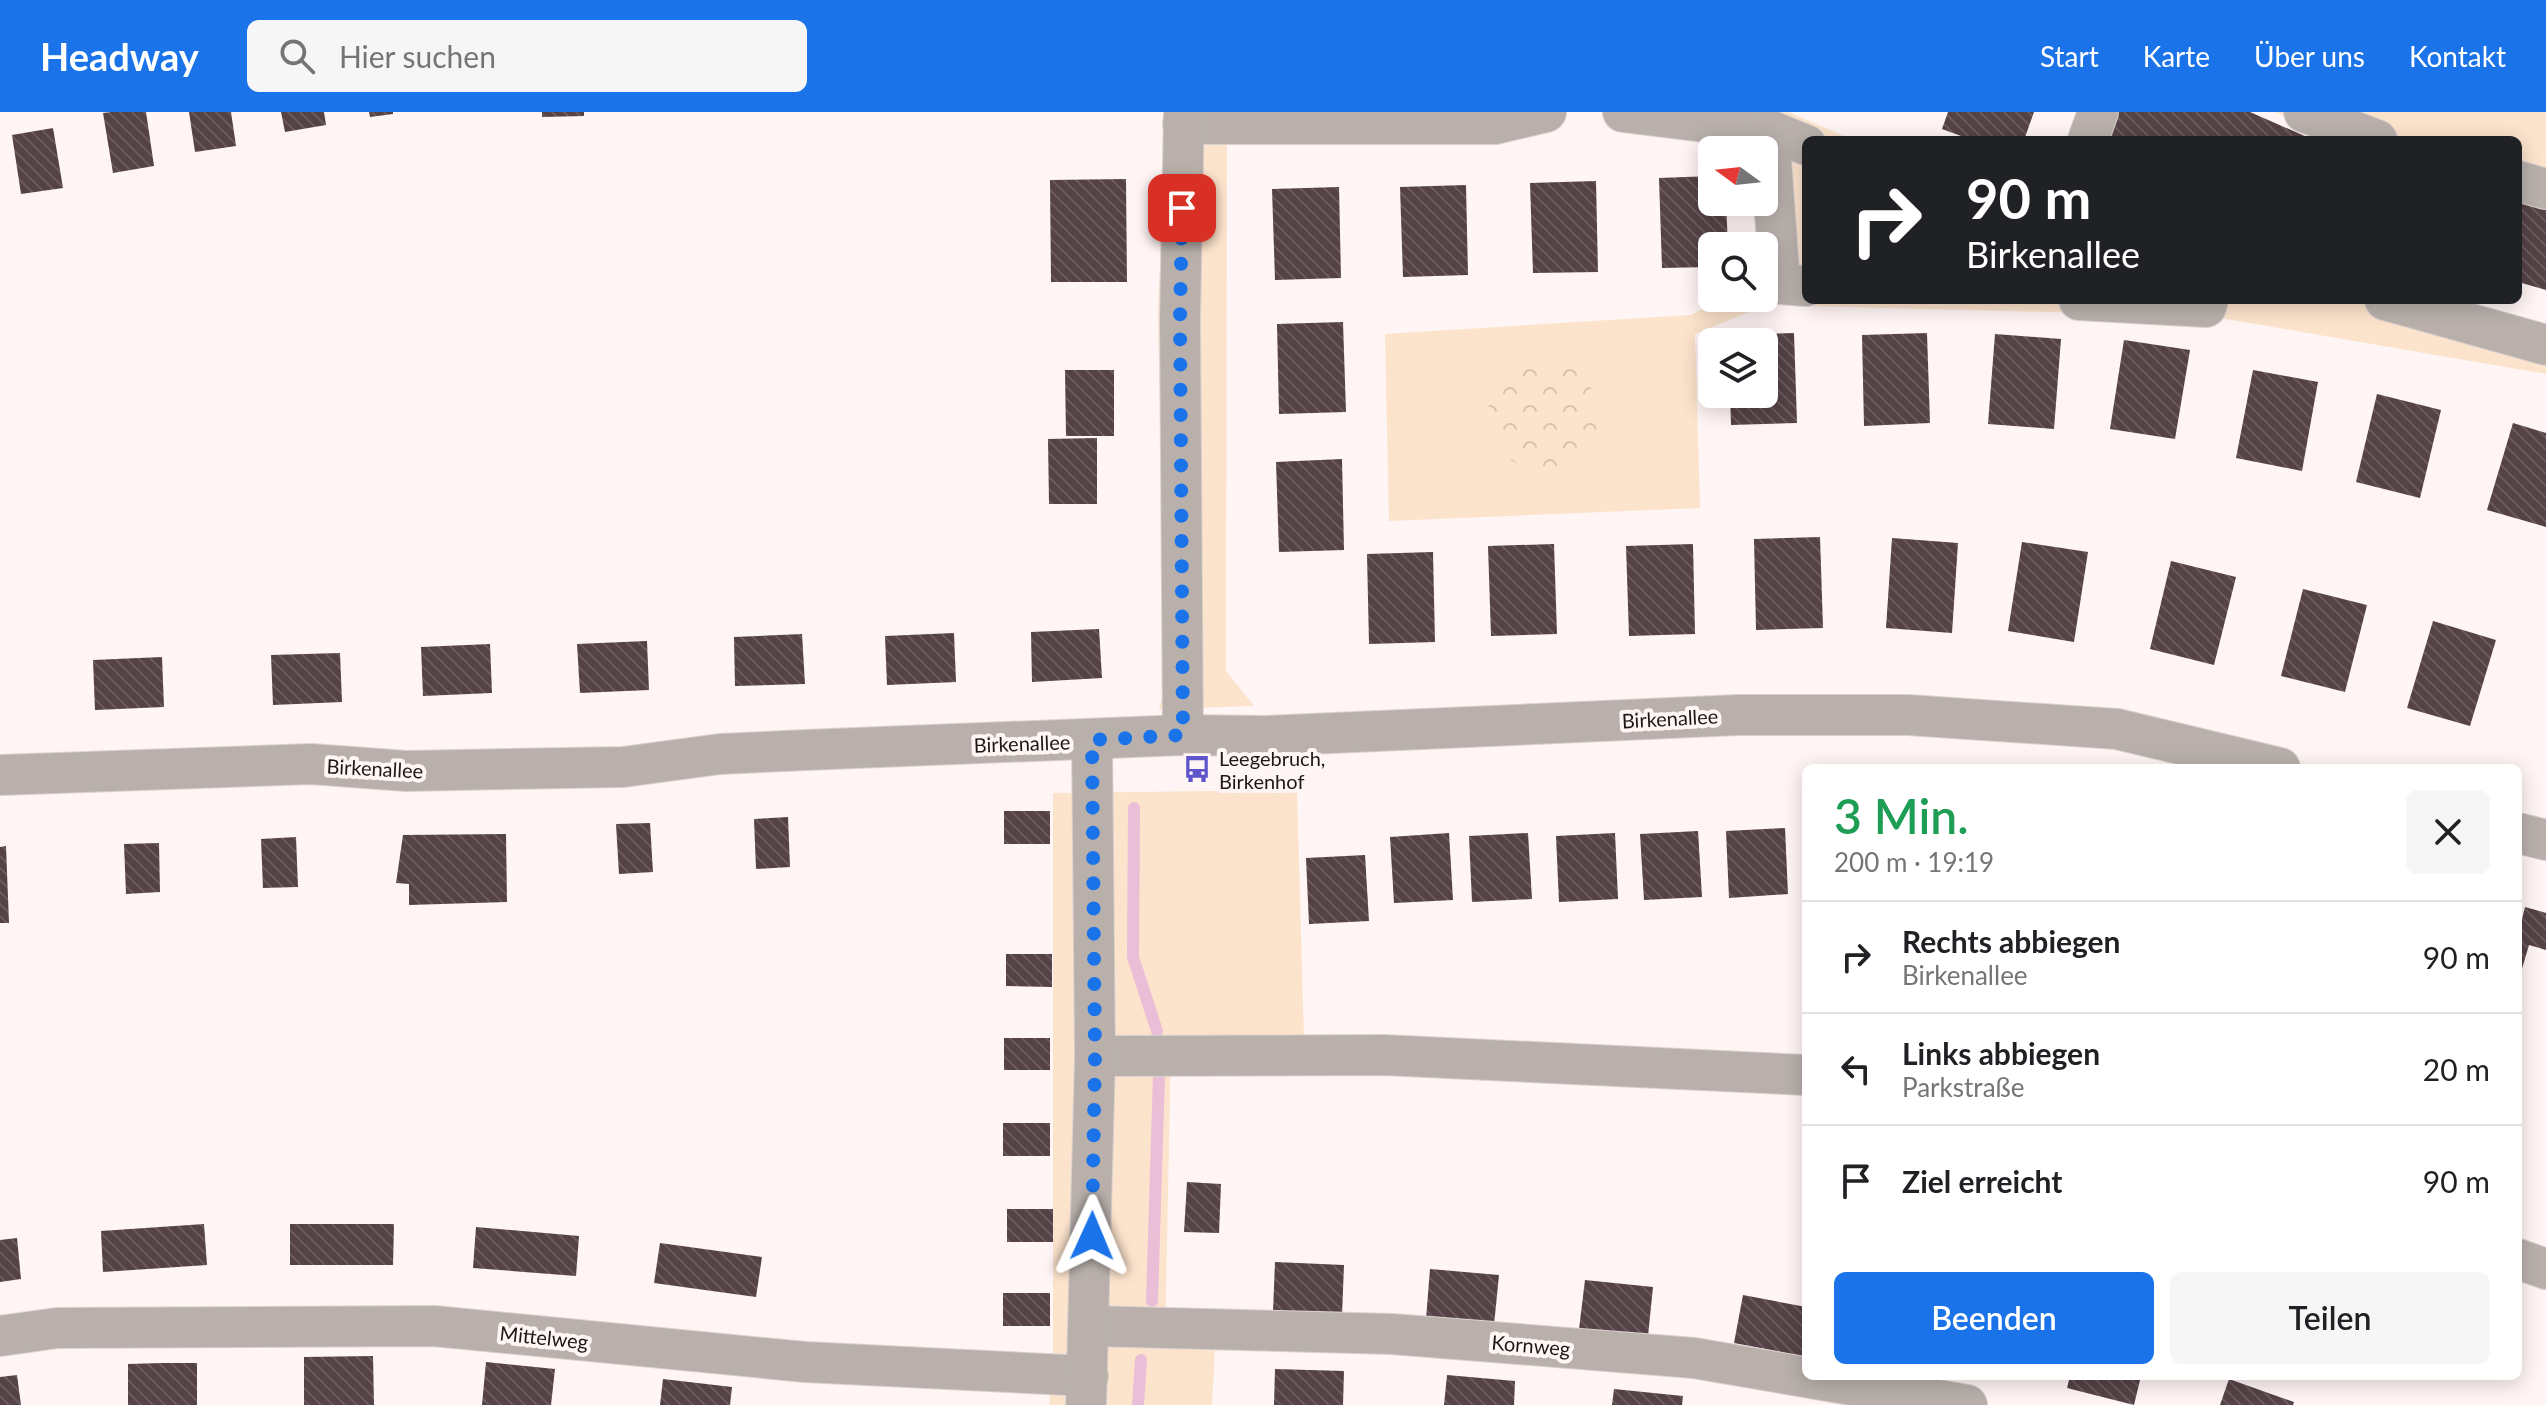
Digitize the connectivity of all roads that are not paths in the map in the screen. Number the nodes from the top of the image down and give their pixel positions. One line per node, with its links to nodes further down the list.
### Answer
1 (1546, 112): 6 (street)
2 (1623, 112): 7 (street)
3 (2098, 112): 8 (street)
4 (2304, 112): 9 (street)
5 (1184, 118): 6 (street); 18 (street)
6 (1405, 119)
7 (1769, 130): 10 (street); 13 (street)
8 (2089, 136)
9 (2367, 136)
10 (1802, 143)
11 (2522, 182): 12 (street)
12 (2546, 189)
13 (1802, 286)
14 (2152, 304): 15 (street)
15 (2207, 304)
16 (2399, 304): 17 (street)
17 (2546, 345)
18 (1183, 735): 19 (street, Birkenallee); 20 (street, Birkenallee)
19 (1092, 740): 21 (street, Birkenallee); 24 (street)
20 (2263, 764)
21 (0, 775)
22 (2522, 834): 23 (street)
23 (2546, 840)
24 (1095, 1056): 25 (street); 28 (street)
25 (1802, 1075)
26 (2522, 1260): 27 (street)
27 (2546, 1269)
28 (1090, 1326): 30 (street, Kornweg); 32 (street)
29 (0, 1336): 32 (street, Mittelweg)
30 (1802, 1377)
31 (1822, 1380): 33 (street, Kornweg)
32 (1087, 1390)
33 (1967, 1405)

